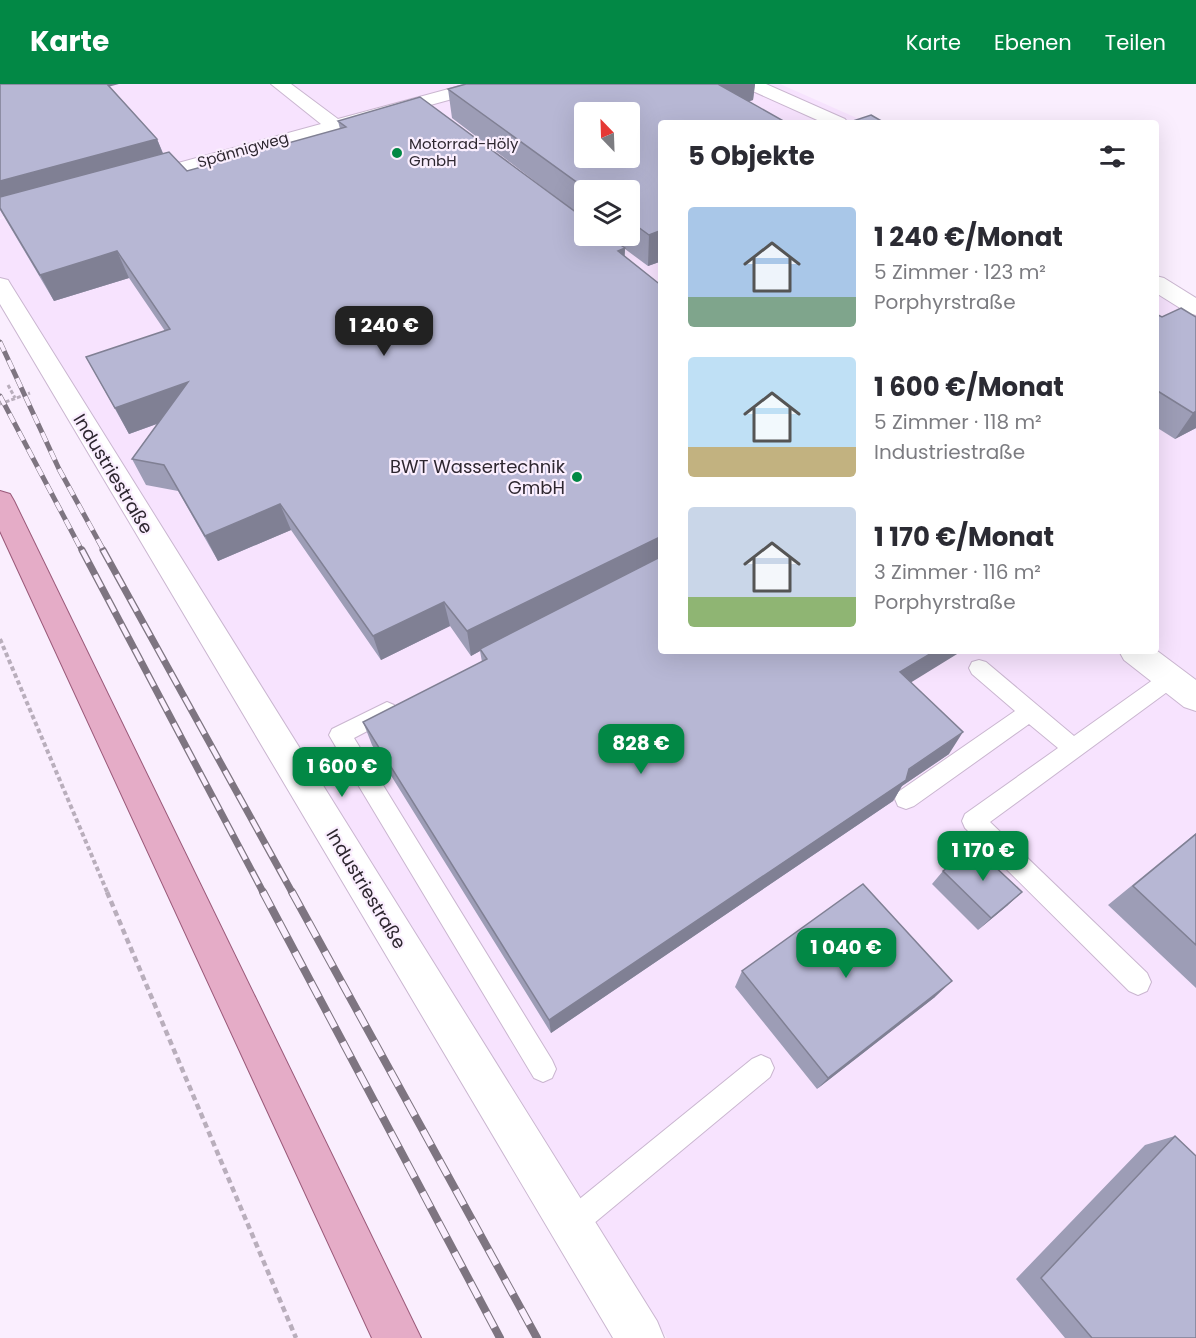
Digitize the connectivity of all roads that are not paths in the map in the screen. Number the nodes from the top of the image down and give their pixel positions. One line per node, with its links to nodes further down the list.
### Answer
1 (280, 84): 7 (street)
2 (486, 84): 4 (street, Spännigweg)
3 (752, 84): 6 (street)
4 (408, 97): 5 (street); 7 (street, Spännigweg)
5 (434, 117)
6 (832, 120)
7 (334, 125): 8 (street, Spännigweg)
8 (128, 182)
9 (0, 285): 21 (street, Industriestraße)
10 (1159, 286): 11 (street)
11 (1196, 308)
12 (0, 501): 27 (main road)
13 (1139, 654): 15 (street)
14 (979, 668): 18 (lane)
15 (1171, 678): 16 (street); 19 (lane)
16 (1196, 698)
17 (403, 703): 20 (lane)
18 (1031, 711): 19 (lane); 22 (lane)
19 (1073, 748): 23 (lane)
20 (350, 750): 21 (lane); 25 (lane)
21 (298, 777): 26 (street, Industriestraße)
22 (906, 799)
23 (1138, 982)
24 (761, 1068): 26 (lane)
25 (543, 1069)
26 (571, 1224): 28 (street, Industriestraße)
27 (397, 1338)
28 (640, 1338)

